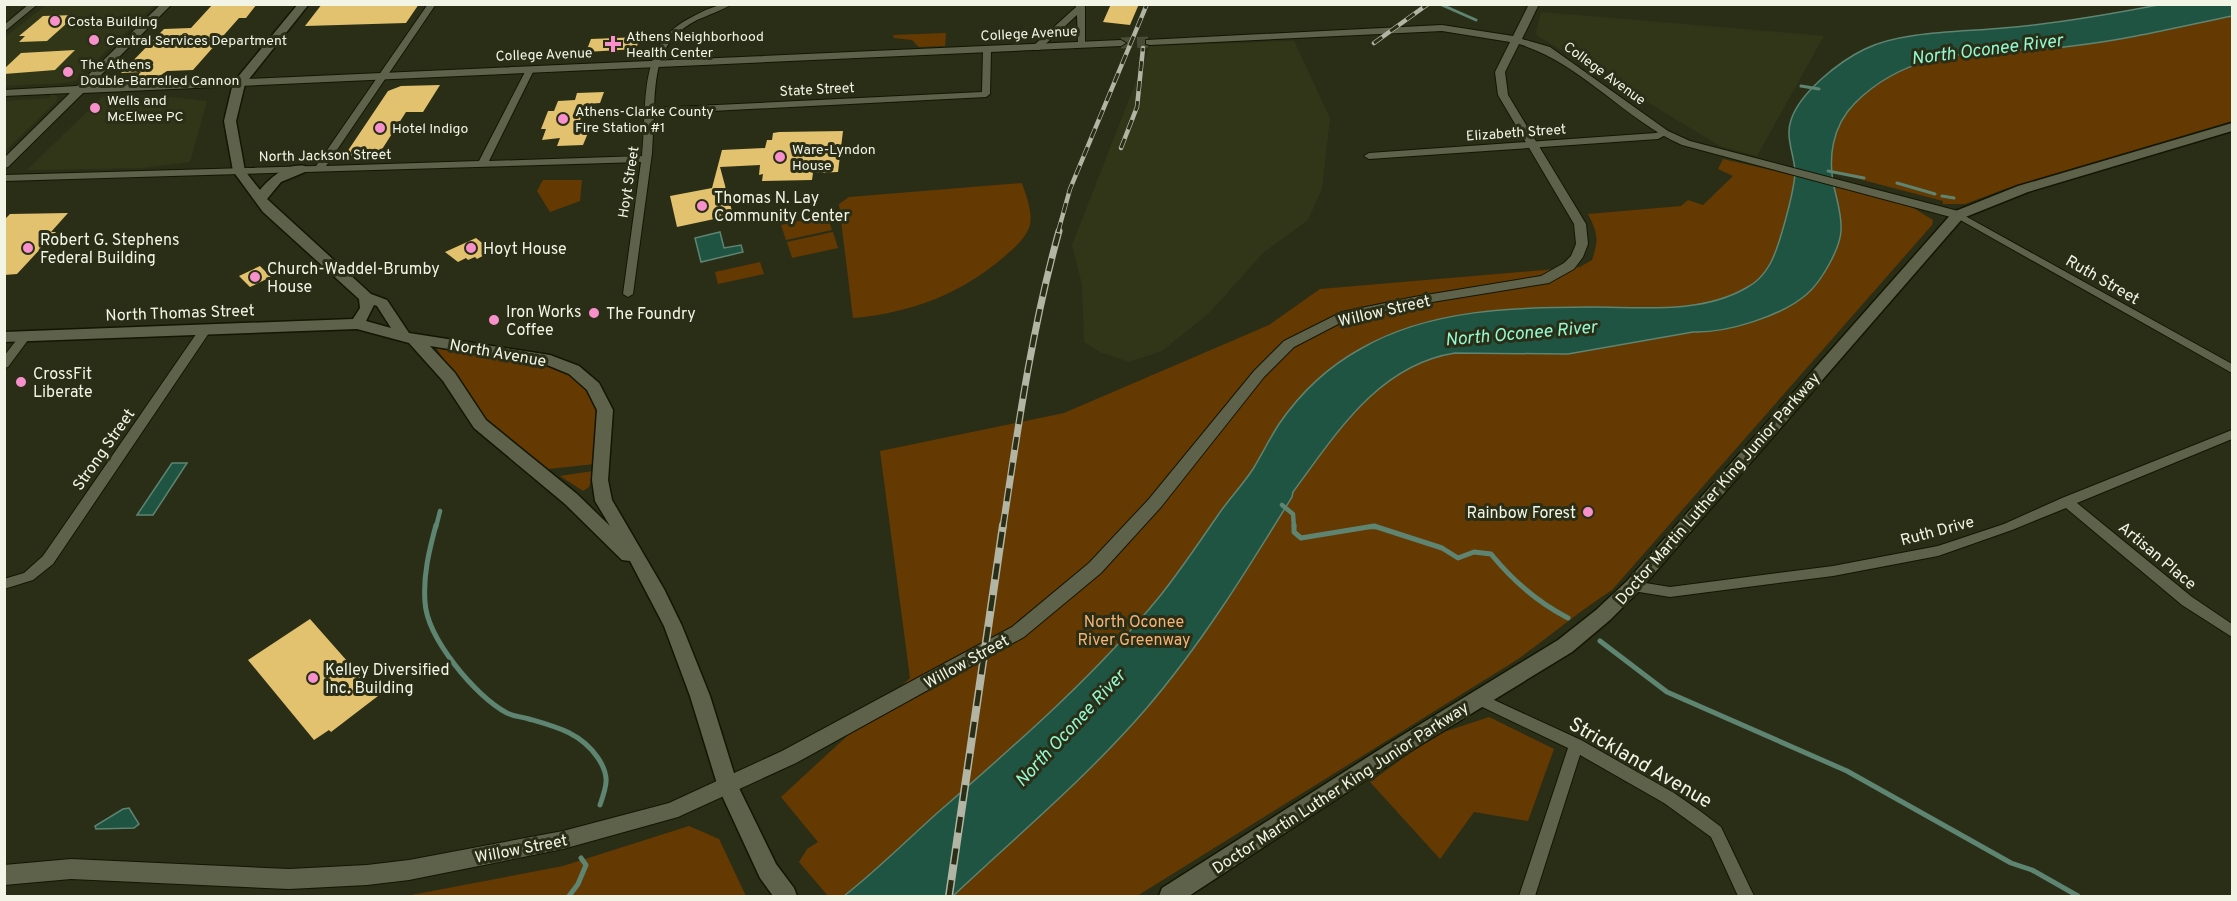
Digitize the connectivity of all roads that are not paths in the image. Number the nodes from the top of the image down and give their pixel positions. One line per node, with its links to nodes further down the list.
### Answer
1 (34, 4): 8 (street)
2 (167, 4): 19 (street)
3 (304, 4): 18 (main road)
4 (432, 4): 17 (street)
5 (728, 4): 15 (street, Hoyt Street)
6 (1534, 4): 9 (street, Willow Street)
7 (1080, 6): 12 (street); 13 (street)
8 (4, 30)
9 (1517, 39): 10 (street, College Avenue); 23 (street, College Avenue); 24 (street, Willow Street)
10 (1150, 42)
11 (1121, 43): 12 (street, College Avenue)
12 (1082, 45): 13 (street, College Avenue)
13 (1036, 48): 14 (street, College Avenue)
14 (987, 50): 15 (street, College Avenue); 21 (street, State Street)
15 (655, 65): 16 (street, College Avenue); 21 (street, Hoyt Street)
16 (530, 70): 17 (street, College Avenue); 28 (street)
17 (382, 77): 18 (street, College Avenue); 30 (street)
18 (239, 83): 19 (street, College Avenue); 31 (main road)
19 (81, 89): 20 (street, College Avenue); 27 (street)
20 (4, 93)
21 (651, 111): 26 (street, Hoyt Street)
22 (2232, 127): 35 (main road, Doctor Martin Luther King Junior Parkway)
23 (1664, 133): 24 (street, Elizabeth Street); 34 (street, College Avenue)
24 (1533, 144): 25 (street, Elizabeth Street); 54 (street, Willow Street)
25 (1369, 156)
26 (646, 159): 28 (street, North Jackson Street); 37 (street, Hoyt Street)
27 (4, 165)
28 (482, 165): 30 (street, North Jackson Street)
29 (300, 169): 30 (street, North Jackson Street); 31 (street, North Jackson Street); 33 (main road)
30 (319, 169)
31 (240, 171): 32 (street, North Jackson Street); 33 (main road)
32 (4, 178)
33 (260, 199): 38 (main road)
34 (1920, 203): 35 (street, College Avenue); 36 (street)
35 (1958, 215): 36 (main road, Doctor Martin Luther King Junior Parkway); 45 (street, Ruth Street)
36 (1945, 231): 50 (main road, Doctor Martin Luther King Junior Parkway)
37 (628, 294)
38 (366, 297): 39 (main road); 43 (main road)
39 (357, 324): 40 (main road, North Thomas Street); 43 (main road, North Avenue)
40 (205, 330): 41 (main road, North Thomas Street); 49 (street, Strong Street)
41 (26, 336): 42 (main road, North Thomas Street); 44 (street)
42 (4, 337)
43 (408, 337): 48 (main road, North Avenue); 48 (main road, North Avenue)
44 (4, 364)
45 (2232, 369)
46 (2232, 434): 47 (street, Ruth Drive)
47 (2066, 501): 50 (street, Ruth Drive); 51 (street, Artisan Place)
48 (644, 571): 54 (main road, North Avenue)
49 (4, 584)
50 (1634, 586): 52 (main road, Doctor Martin Luther King Junior Parkway)
51 (2232, 631)
52 (1479, 699): 53 (street, Strickland Avenue); 57 (main road, Doctor Martin Luther King Junior Parkway)
53 (1576, 745): 58 (street); 59 (street, Strickland Avenue)
54 (728, 787): 55 (street, Willow Street); 56 (main road, North Avenue)
55 (4, 875)
56 (786, 897)
57 (1170, 897)
58 (1527, 897)
59 (1746, 897)

